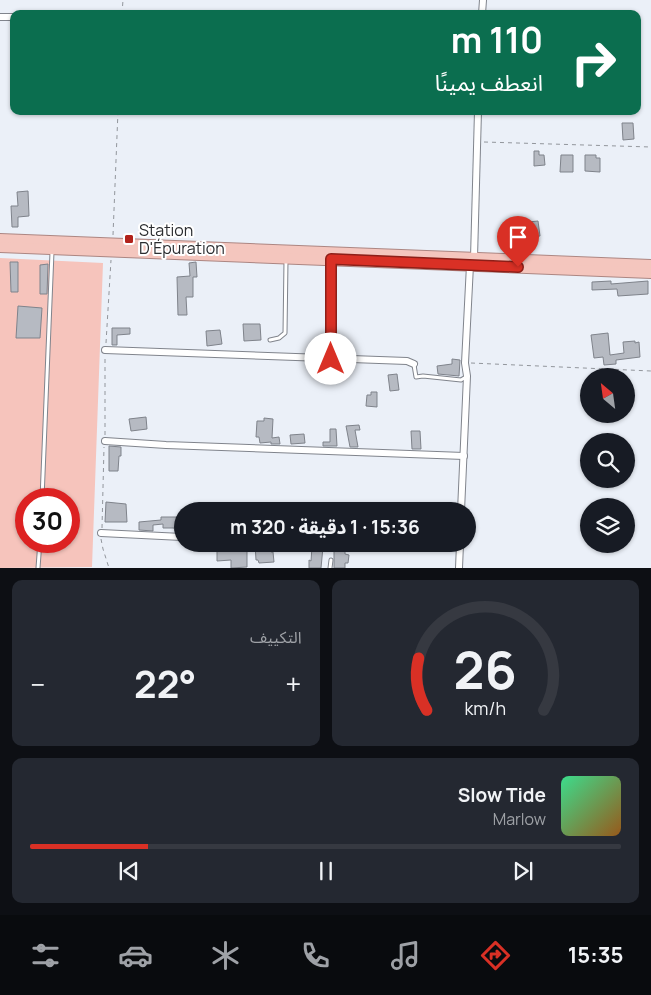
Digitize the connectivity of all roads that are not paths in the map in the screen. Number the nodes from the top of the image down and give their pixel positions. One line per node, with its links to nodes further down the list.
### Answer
1 (478, 115): 8 (street)
2 (0, 239): 4 (highway)
3 (0, 247): 5 (highway)
4 (112, 247): 5 (highway); 6 (highway); 8 (highway)
5 (52, 249): 18 (lane)
6 (286, 258): 7 (highway); 11 (lane)
7 (331, 259): 8 (highway); 13 (street)
8 (472, 262): 9 (highway); 10 (highway); 15 (street)
9 (651, 265)
10 (651, 273)
11 (270, 340)
12 (105, 350): 13 (street)
13 (331, 359): 14 (street)
14 (414, 364): 15 (lane)
15 (467, 376): 17 (street)
16 (105, 441): 17 (street)
17 (464, 456): 19 (street)
18 (42, 488)
19 (461, 502)
20 (102, 534): 21 (street)
21 (174, 537)
22 (460, 552): 27 (street)
23 (39, 553): 25 (lane)
24 (331, 560): 26 (lane)
25 (38, 568)
26 (330, 568)
27 (459, 568)

